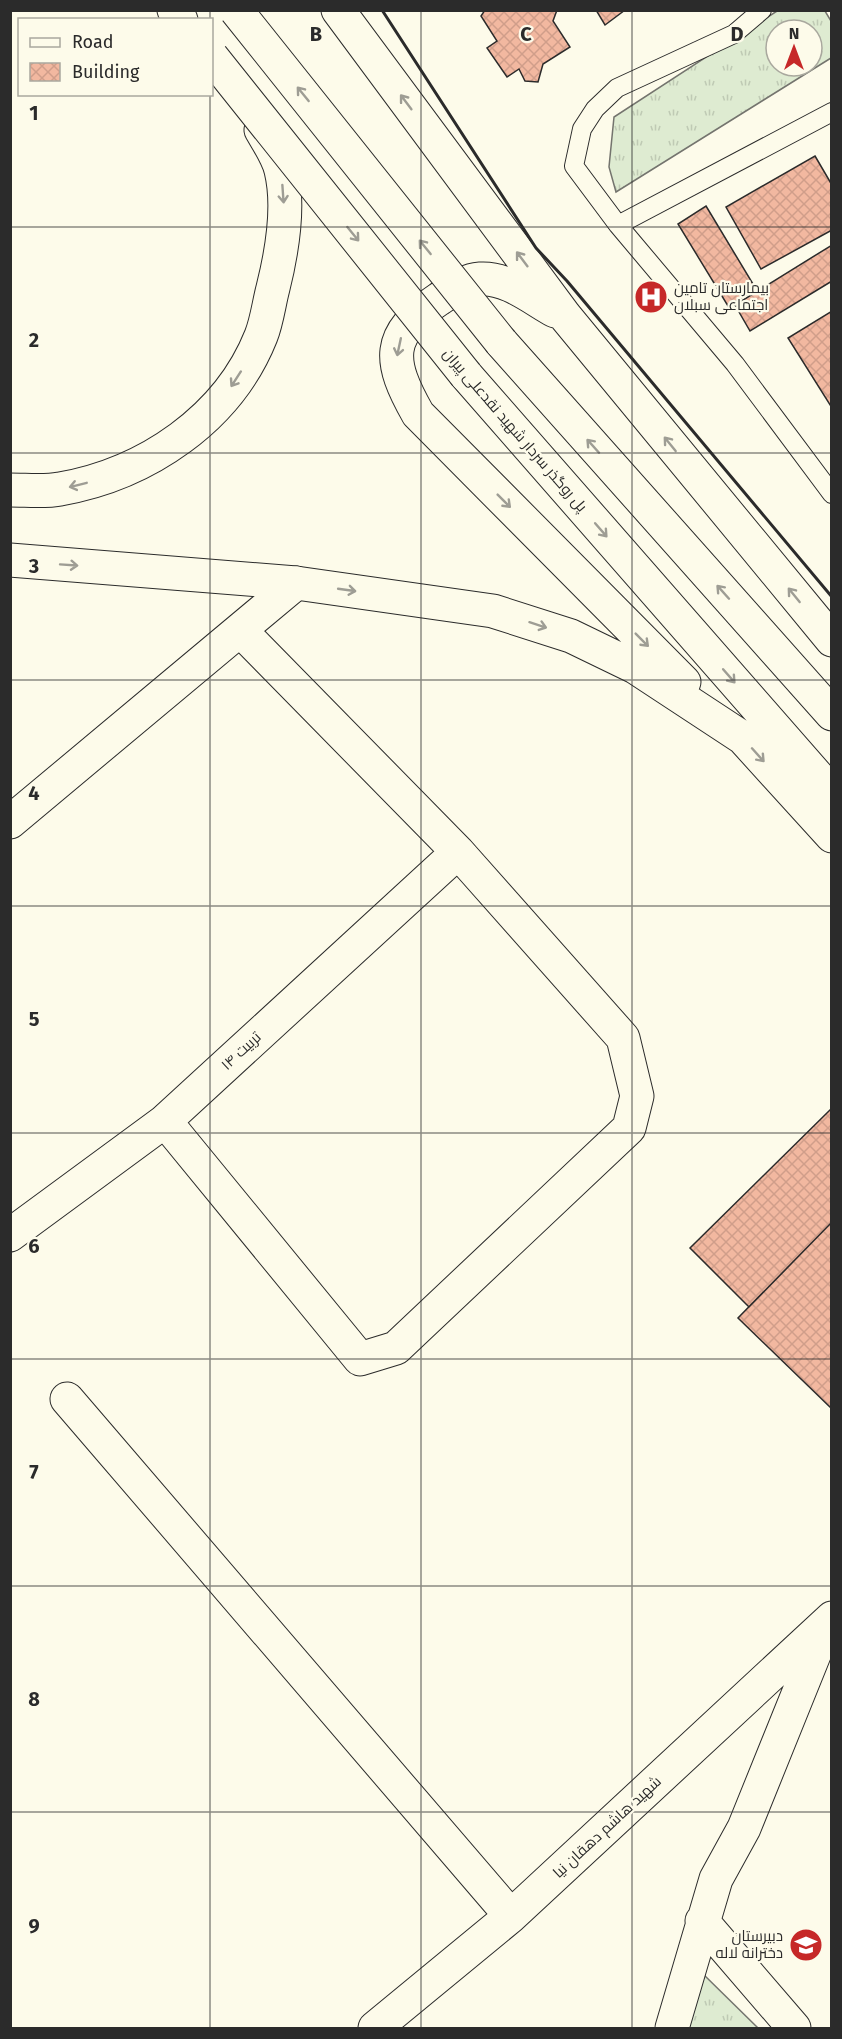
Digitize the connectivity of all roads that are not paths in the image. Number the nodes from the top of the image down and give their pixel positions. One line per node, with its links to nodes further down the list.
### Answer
1 (236, 10): 15 (main road, one-way to 1, bridge)
2 (338, 10): 8 (main road, one-way to 2)
3 (762, 10): 7 (lane)
4 (213, 58): 5 (main road, پل روگذر سردار شهید نقدعلی پیران, bridge)
5 (247, 101): 9 (main road, one-way to 9); 17 (main road, پل روگذر سردار شهید نقدعلی پیران, one-way to 17, bridge)
6 (831, 112): 7 (lane)
7 (618, 225): 10 (lane)
8 (565, 316): 14 (main road, one-way to 8); 16 (main road, one-way to 16)
9 (10, 490)
10 (831, 494)
11 (10, 561): 12 (main road, one-way to 12)
12 (296, 583): 13 (main road); 16 (main road, one-way to 16)
13 (240, 630): 18 (main road); 20 (main road)
14 (831, 640)
15 (831, 714)
16 (732, 730): 19 (main road, one-way to 19)
17 (831, 793)
18 (10, 822)
19 (831, 836)
20 (458, 852): 21 (main road, تربیت ۱۴); 21 (main road)
21 (165, 1121): 22 (main road, تربیت ۱۴)
22 (10, 1235)
23 (67, 1399): 25 (main road)
24 (829, 1620): 25 (main road, شهید هاشم دهقان نیا); 26 (main road)
25 (511, 1916): 27 (main road, شهید هاشم دهقان نیا)
26 (702, 1921): 28 (main road); 29 (main road)
27 (375, 2028)
28 (672, 2028)
29 (794, 2028)

